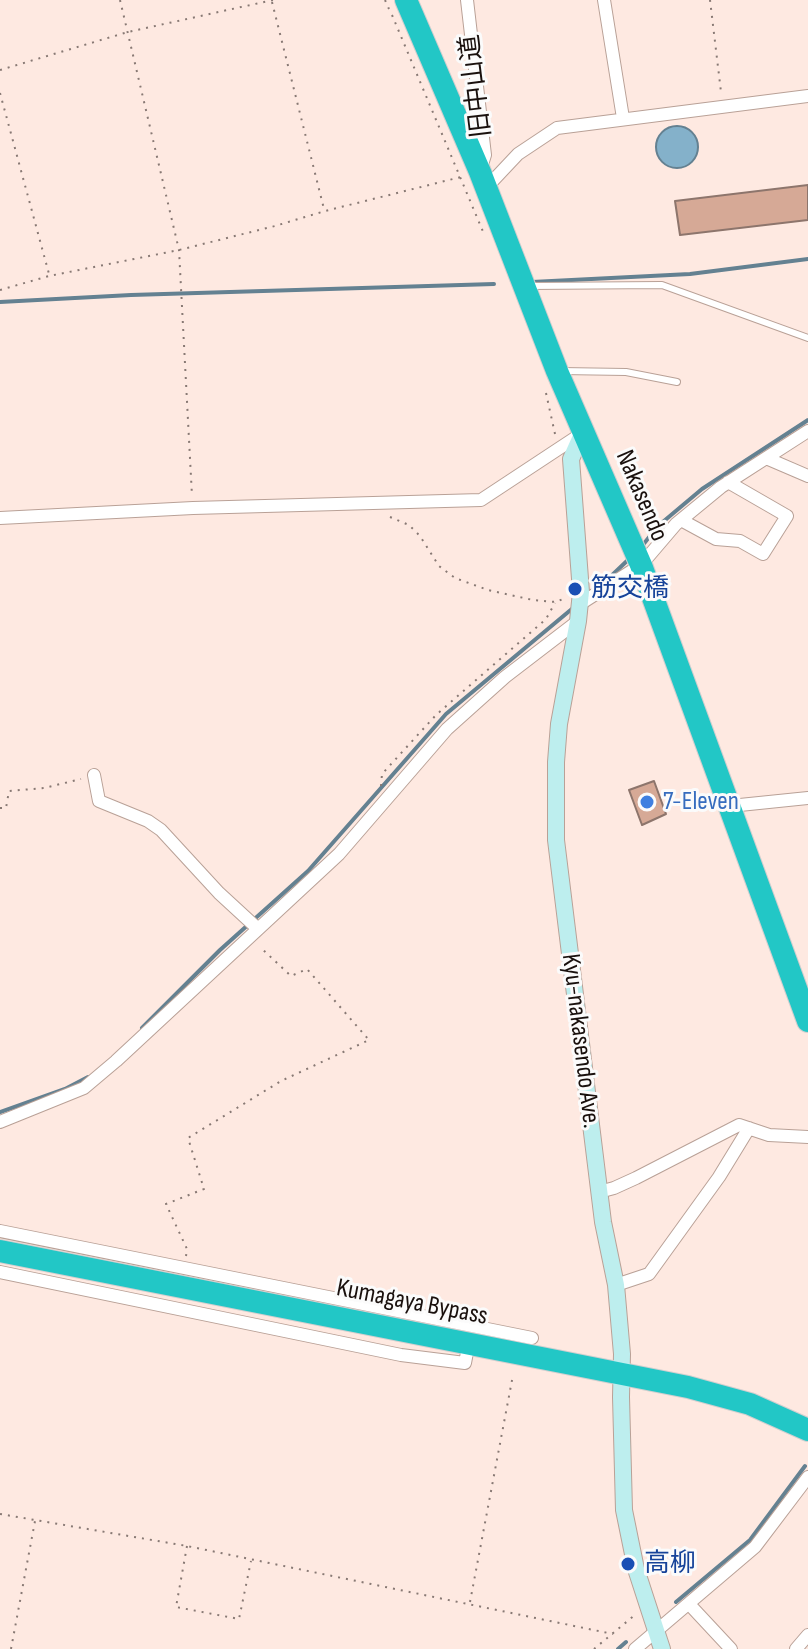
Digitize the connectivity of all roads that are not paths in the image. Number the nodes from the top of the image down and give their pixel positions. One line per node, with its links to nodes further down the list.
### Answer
1 (406, 0): 6 (highway, Nakasendo)
2 (467, 0): 6 (street, 旧中山道)
3 (604, 0): 5 (street)
4 (808, 96): 5 (street)
5 (623, 118): 6 (street)
6 (475, 179): 7 (highway, Nakasendo)
7 (523, 286): 8 (lane); 9 (highway, Nakasendo)
8 (808, 338)
9 (557, 371): 10 (lane); 12 (highway, Nakasendo)
10 (677, 382)
11 (808, 431): 13 (street)
12 (583, 432): 16 (street); 18 (highway, Nakasendo); 19 (main road, Kyu-nakasendo Ave.)
13 (766, 458): 14 (street); 15 (street)
14 (808, 476)
15 (728, 482): 17 (street); 17 (street)
16 (2, 520)
17 (681, 520): 18 (street)
18 (641, 565): 19 (street); 22 (highway, Nakasendo)
19 (580, 605): 23 (street); 28 (main road, Kyu-nakasendo Ave.)
20 (94, 775): 23 (street)
21 (808, 798): 22 (street)
22 (730, 806): 24 (highway, Nakasendo)
23 (253, 932): 25 (street)
24 (808, 1021)
25 (0, 1122)
26 (749, 1128): 27 (street); 28 (street); 32 (street)
27 (808, 1137)
28 (599, 1192): 32 (main road, Kyu-nakasendo Ave.)
29 (0, 1231): 30 (street)
30 (12, 1247): 33 (highway, Kumagaya Bypass); 33 (street)
31 (0, 1272): 35 (street)
32 (616, 1285): 36 (main road, Kyu-nakasendo Ave.)
33 (400, 1320): 34 (street); 35 (highway, Kumagaya Bypass)
34 (532, 1338)
35 (469, 1342): 36 (highway, Kumagaya Bypass)
36 (621, 1373): 37 (highway, Kumagaya Bypass); 40 (main road, Kyu-nakasendo Ave.)
37 (808, 1430)
38 (808, 1477): 39 (street)
39 (689, 1604): 40 (street); 44 (street)
40 (658, 1631): 42 (street); 43 (main road, Kyu-nakasendo Ave.)
41 (808, 1635): 45 (street)
42 (635, 1649)
43 (662, 1649)
44 (731, 1649)
45 (796, 1649)

